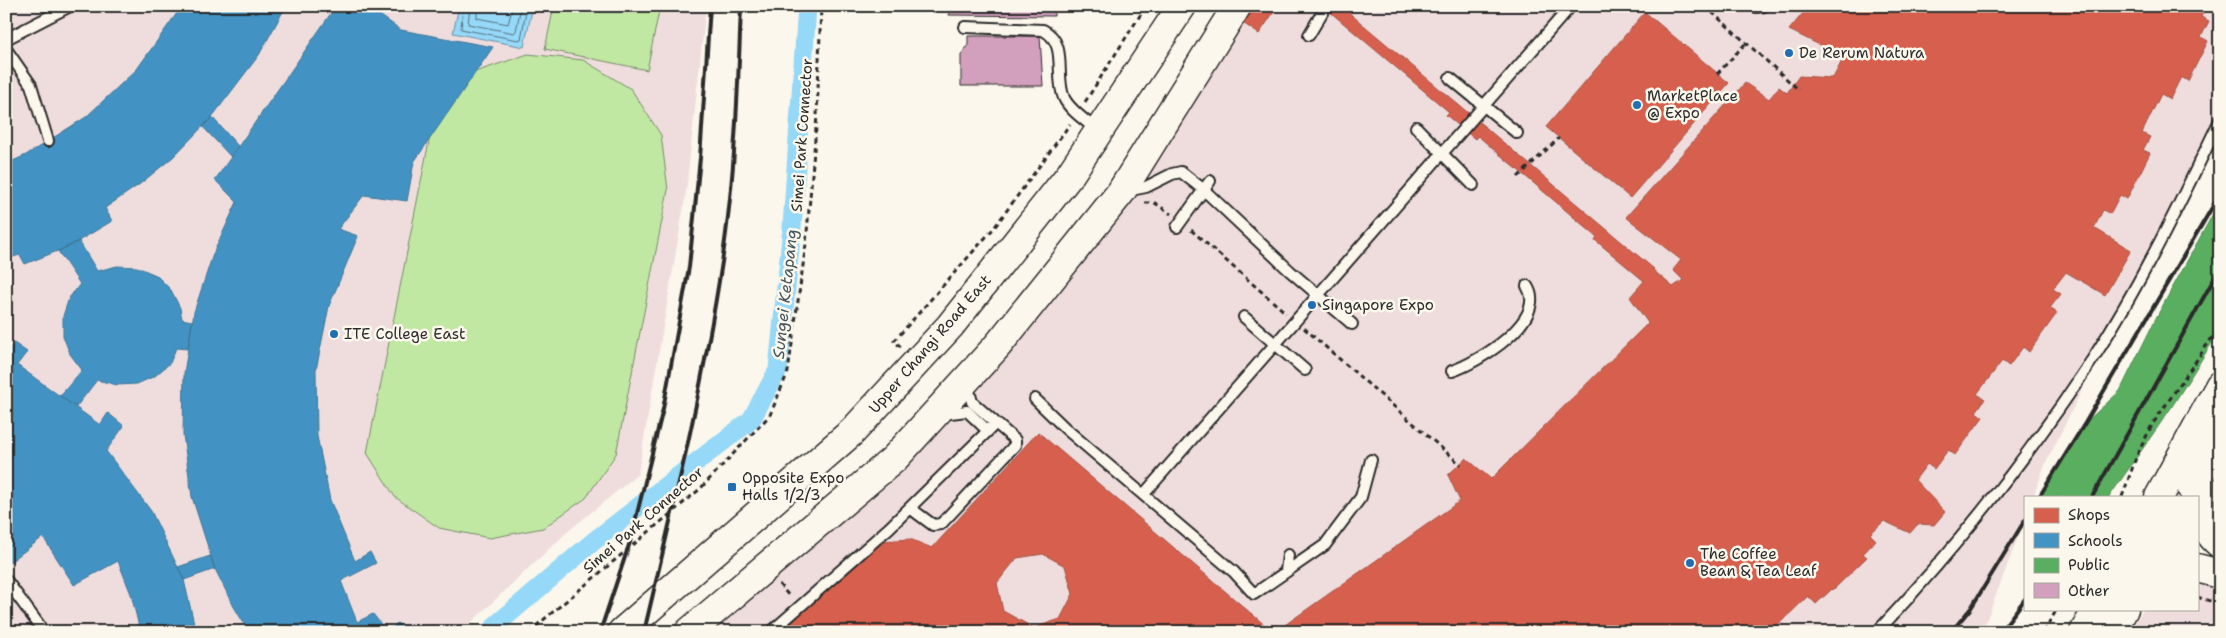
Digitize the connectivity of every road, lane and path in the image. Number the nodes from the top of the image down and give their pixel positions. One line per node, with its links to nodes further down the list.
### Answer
1 (70, 6): 11 (lane)
2 (821, 6): 69 (path, Simei Park Connector)
3 (1146, 6): 18 (path)
4 (1182, 6): 21 (main road, Upper Changi Road East)
5 (1237, 6): 29 (main road)
6 (1326, 6): 10 (lane)
7 (1572, 6): 17 (lane)
8 (1705, 6): 12 (path)
9 (965, 27): 18 (lane)
10 (1309, 35)
11 (6, 39)
12 (1746, 42): 14 (path); 16 (path)
13 (6, 49): 24 (lane)
14 (1717, 74)
15 (1450, 78): 17 (lane)
16 (1799, 90)
17 (1483, 106): 22 (lane); 25 (lane)
18 (1078, 114): 21 (lane); 37 (path)
19 (2220, 120): 73 (lane)
20 (1416, 127): 25 (lane)
21 (1099, 132): 37 (main road, Upper Changi Road East)
22 (1517, 134)
23 (1559, 138): 26 (path)
24 (48, 141)
25 (1441, 153): 28 (lane); 32 (lane)
26 (1518, 177)
27 (1207, 185): 29 (lane); 30 (lane); 32 (lane)
28 (1473, 185)
29 (1120, 192): 40 (main road)
30 (1177, 227)
31 (1527, 286): 39 (lane)
32 (1318, 295): 34 (lane); 36 (lane)
33 (1244, 317): 36 (lane)
34 (1352, 324)
35 (2220, 326): 49 (path)
36 (1275, 344): 38 (lane); 48 (lane)
37 (916, 361): 70 (main road, Upper Changi Road East)
38 (1305, 370)
39 (1452, 371)
40 (967, 380): 43 (main road); 44 (lane)
41 (2220, 385): 50 (main road)
42 (1035, 399): 48 (lane)
43 (934, 416): 44 (lane); 71 (main road)
44 (992, 428): 52 (lane); 52 (lane)
45 (2220, 438): 47 (main road)
46 (1371, 460): 58 (lane)
47 (2200, 472): 51 (main road); 54 (main road)
48 (1144, 494): 58 (lane)
49 (2122, 496)
50 (2160, 496)
51 (2188, 496)
52 (910, 508): 72 (lane)
53 (2198, 544): 55 (main road)
54 (2220, 544)
55 (2220, 551)
56 (1288, 555): 58 (lane)
57 (2198, 568): 59 (main road)
58 (1286, 571)
59 (2220, 574)
60 (6, 580): 68 (lane)
61 (782, 588): 63 (path)
62 (2198, 597): 64 (path)
63 (793, 600)
64 (2220, 604)
65 (2056, 610): 74 (path)
66 (2096, 610): 75 (main road)
67 (2123, 610): 76 (main road)
68 (41, 632)
69 (529, 632)
70 (622, 632)
71 (689, 632)
72 (771, 632)
73 (1877, 632)
74 (2044, 632)
75 (2084, 632)
76 (2111, 632)

